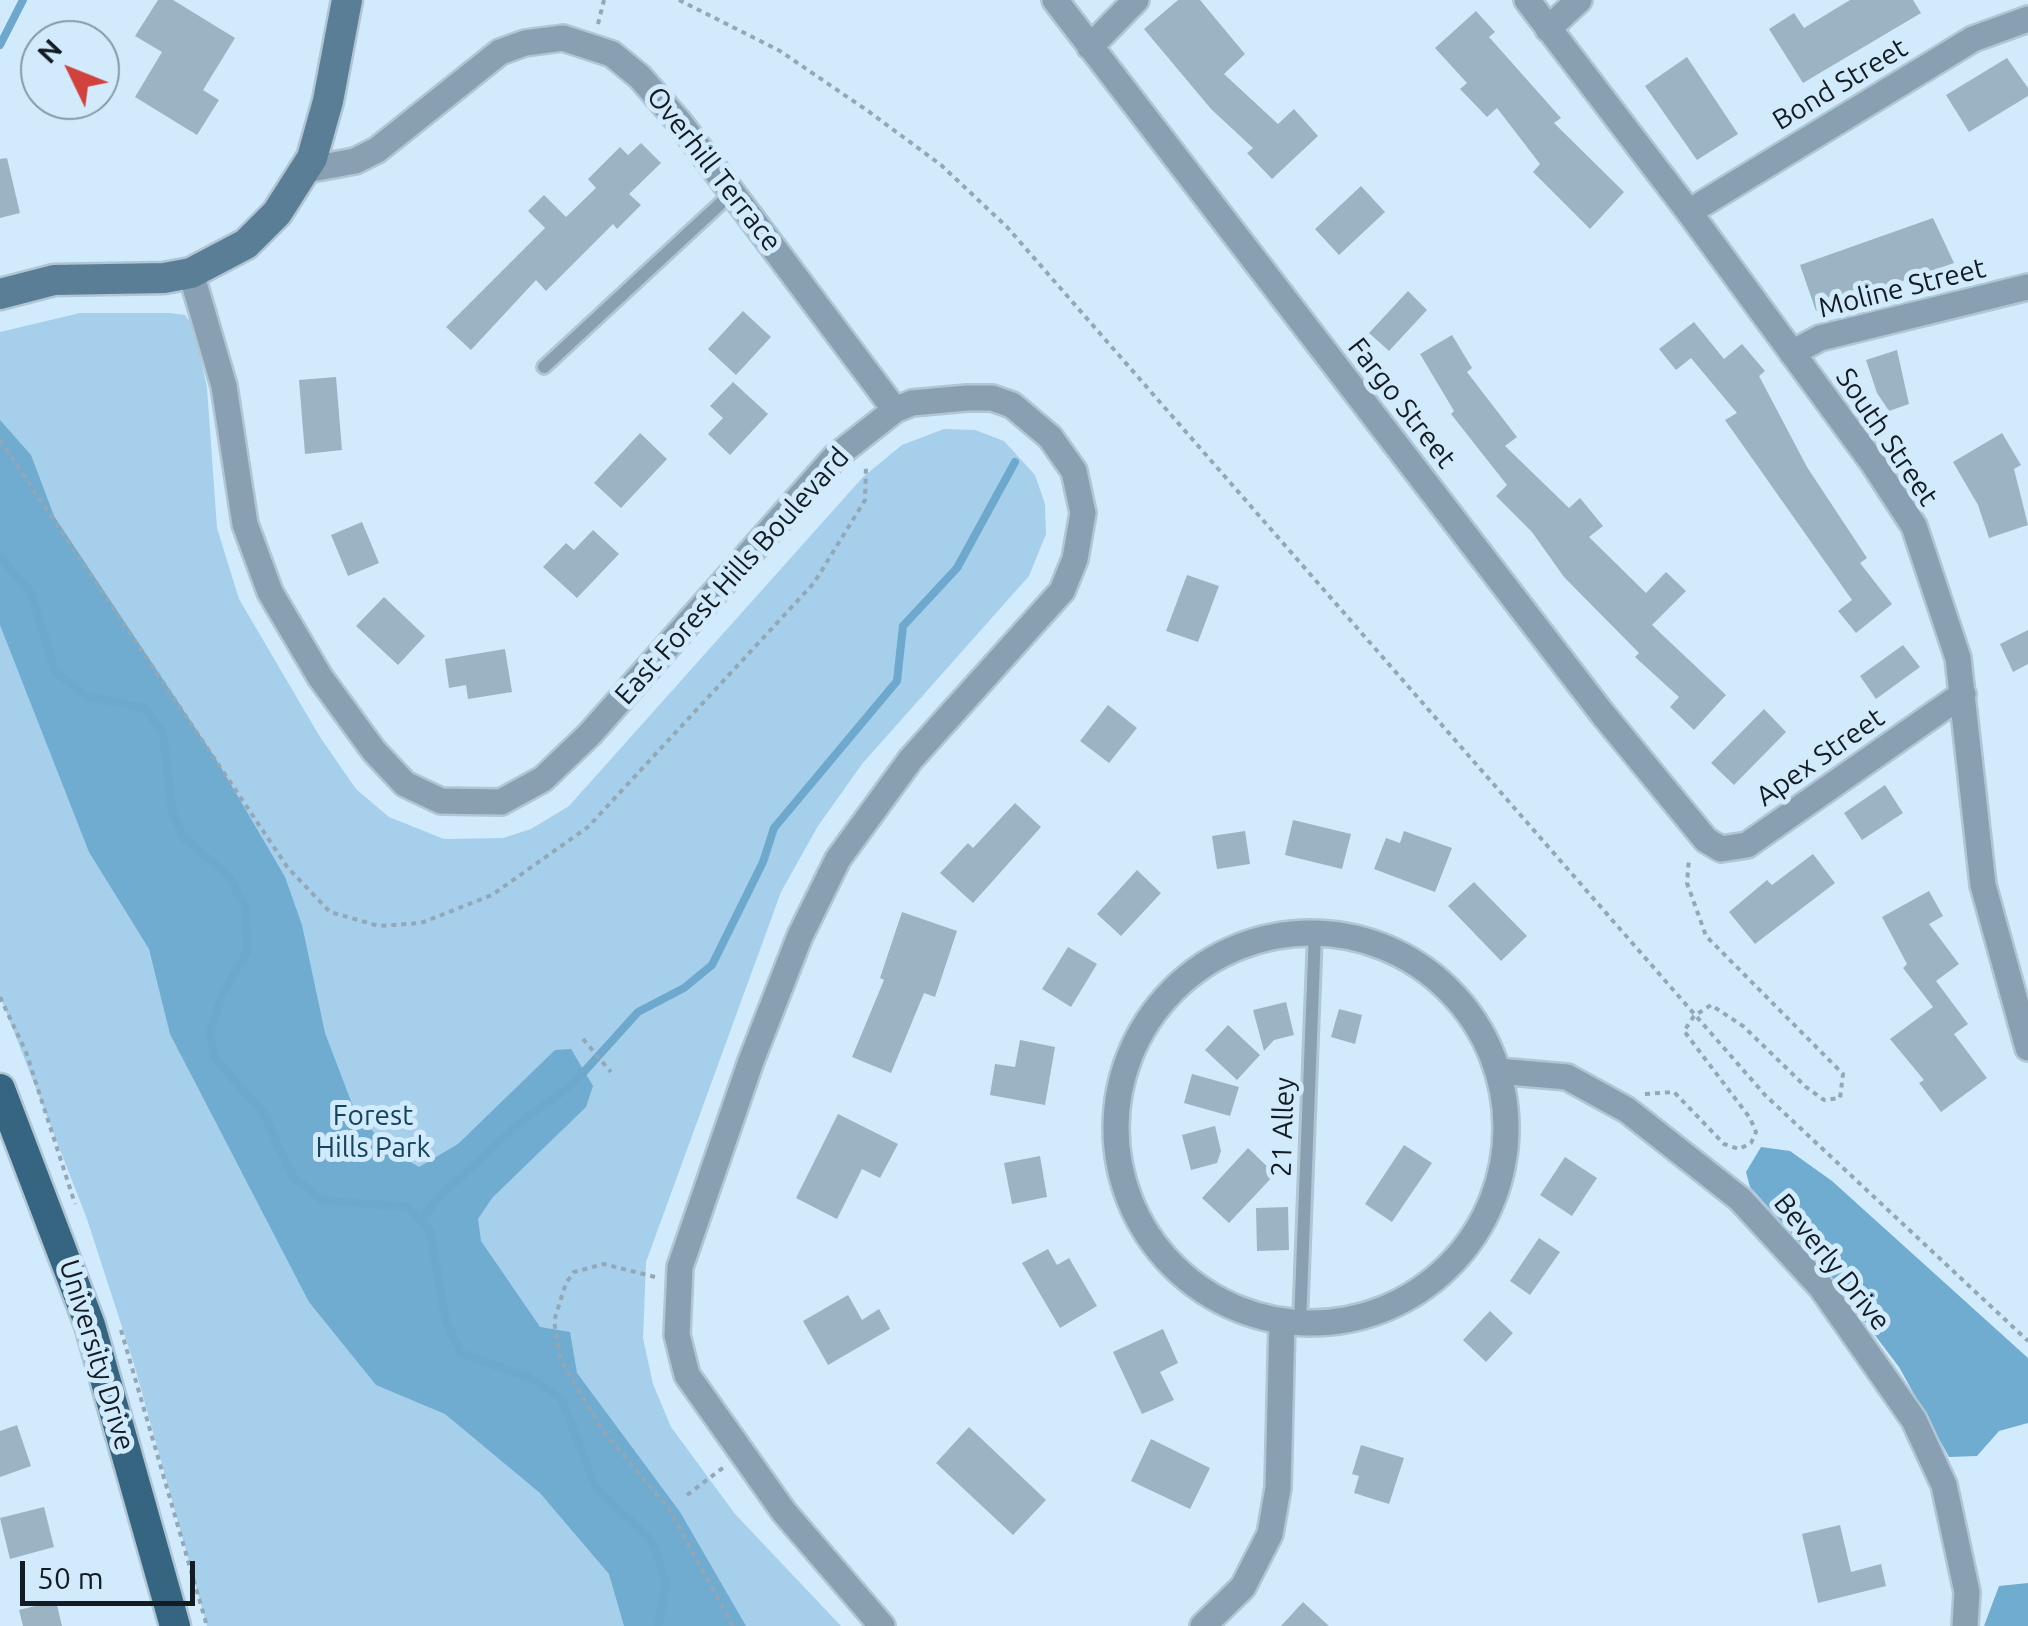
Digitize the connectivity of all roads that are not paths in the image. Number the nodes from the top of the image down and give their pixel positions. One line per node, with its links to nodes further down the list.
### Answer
1 (347, 0): 9 (street)
2 (1055, 0): 8 (street, Fargo Street)
3 (1136, 0): 8 (street)
4 (1527, 0): 7 (street, South Street)
5 (1579, 0): 7 (street)
6 (2028, 19): 11 (street, Bond Street)
7 (1548, 29): 11 (street, South Street)
8 (1090, 47): 19 (street, Fargo Street)
9 (306, 170): 10 (street, Overhill Terrace); 12 (street)
10 (734, 191): 16 (lane); 17 (street, Overhill Terrace)
11 (1689, 212): 15 (street, South Street)
12 (191, 273): 14 (street); 17 (street, East Forest Hills Boulevard)
13 (2028, 287): 15 (street, Moline Street)
14 (0, 294)
15 (1792, 353): 18 (street, South Street)
16 (544, 367)
17 (895, 410): 26 (street, East Forest Hills Boulevard)
18 (1963, 694): 19 (street, Apex Street); 21 (street, South Street)
19 (1706, 840)
20 (1315, 933): 22 (street); 24 (lane, 21 Alley); 24 (street)
21 (2028, 1048)
22 (1498, 1072): 24 (street); 28 (street, Beverly Drive)
23 (0, 1089): 25 (main road, University Drive)
24 (1291, 1322): 27 (street)
25 (175, 1626)
26 (882, 1626)
27 (1203, 1626)
28 (1966, 1626)

